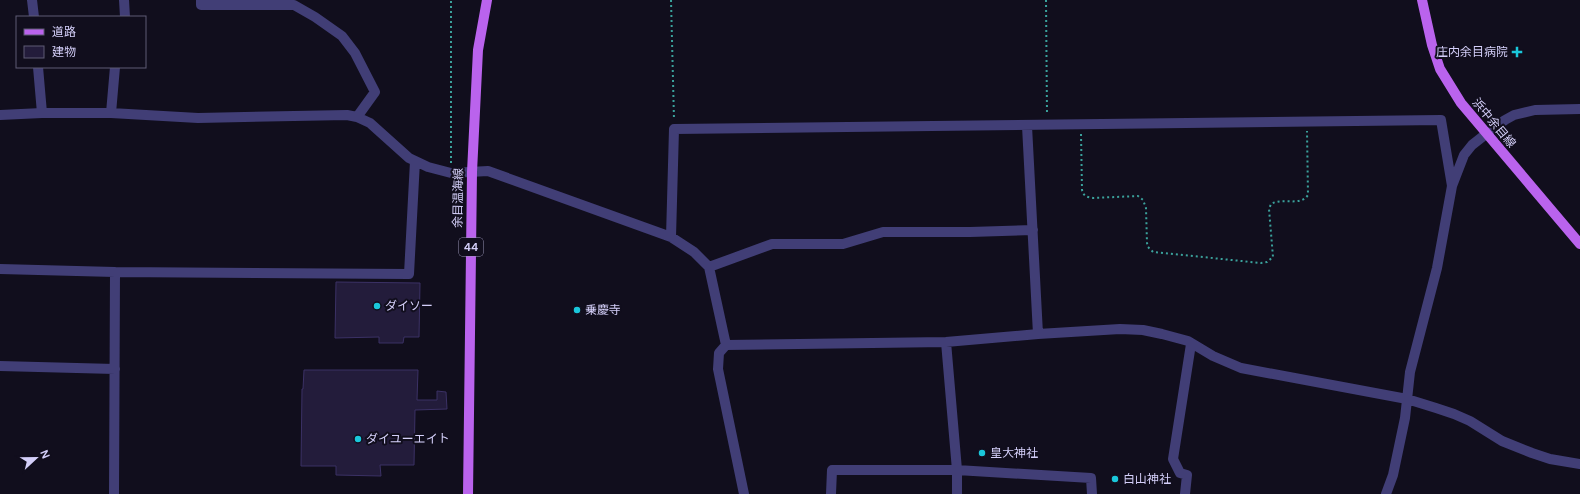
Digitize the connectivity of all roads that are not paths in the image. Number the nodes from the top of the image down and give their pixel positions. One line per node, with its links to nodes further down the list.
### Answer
1 (32, 0): 6 (street)
2 (124, 0): 7 (street)
3 (201, 0): 14 (street)
4 (487, 0): 18 (main road, 余目温海線 / 44)
5 (1422, 0): 16 (main road, 浜中余目線)
6 (34, 16)
7 (125, 16)
8 (38, 68): 11 (street)
9 (115, 68): 12 (street)
10 (1580, 109): 16 (street)
11 (42, 113): 12 (street); 13 (street)
12 (111, 113): 14 (street)
13 (0, 115)
14 (357, 117): 17 (street)
15 (1027, 126): 19 (street); 20 (street); 21 (street)
16 (1486, 134): 19 (street); 22 (main road, 浜中余目線)
17 (415, 161): 18 (street); 25 (street)
18 (472, 172): 21 (street); 36 (main road, 余目温海線 / 44)
19 (1452, 186): 32 (street)
20 (1032, 230): 23 (street); 26 (street)
21 (671, 237): 23 (street)
22 (1580, 244)
23 (709, 267): 29 (street)
24 (0, 270): 25 (street)
25 (115, 272): 31 (street)
26 (1038, 334): 27 (street); 28 (street)
27 (946, 342): 29 (street); 34 (street)
28 (1192, 344): 32 (street); 41 (street)
29 (726, 345): 37 (street)
30 (0, 366): 31 (street)
31 (115, 369): 35 (street)
32 (1408, 399): 33 (street); 42 (street)
33 (1580, 464)
34 (957, 470): 38 (street); 39 (street); 40 (street)
35 (114, 494)
36 (468, 494)
37 (744, 494)
38 (831, 494)
39 (957, 494)
40 (1092, 494)
41 (1185, 494)
42 (1386, 494)

